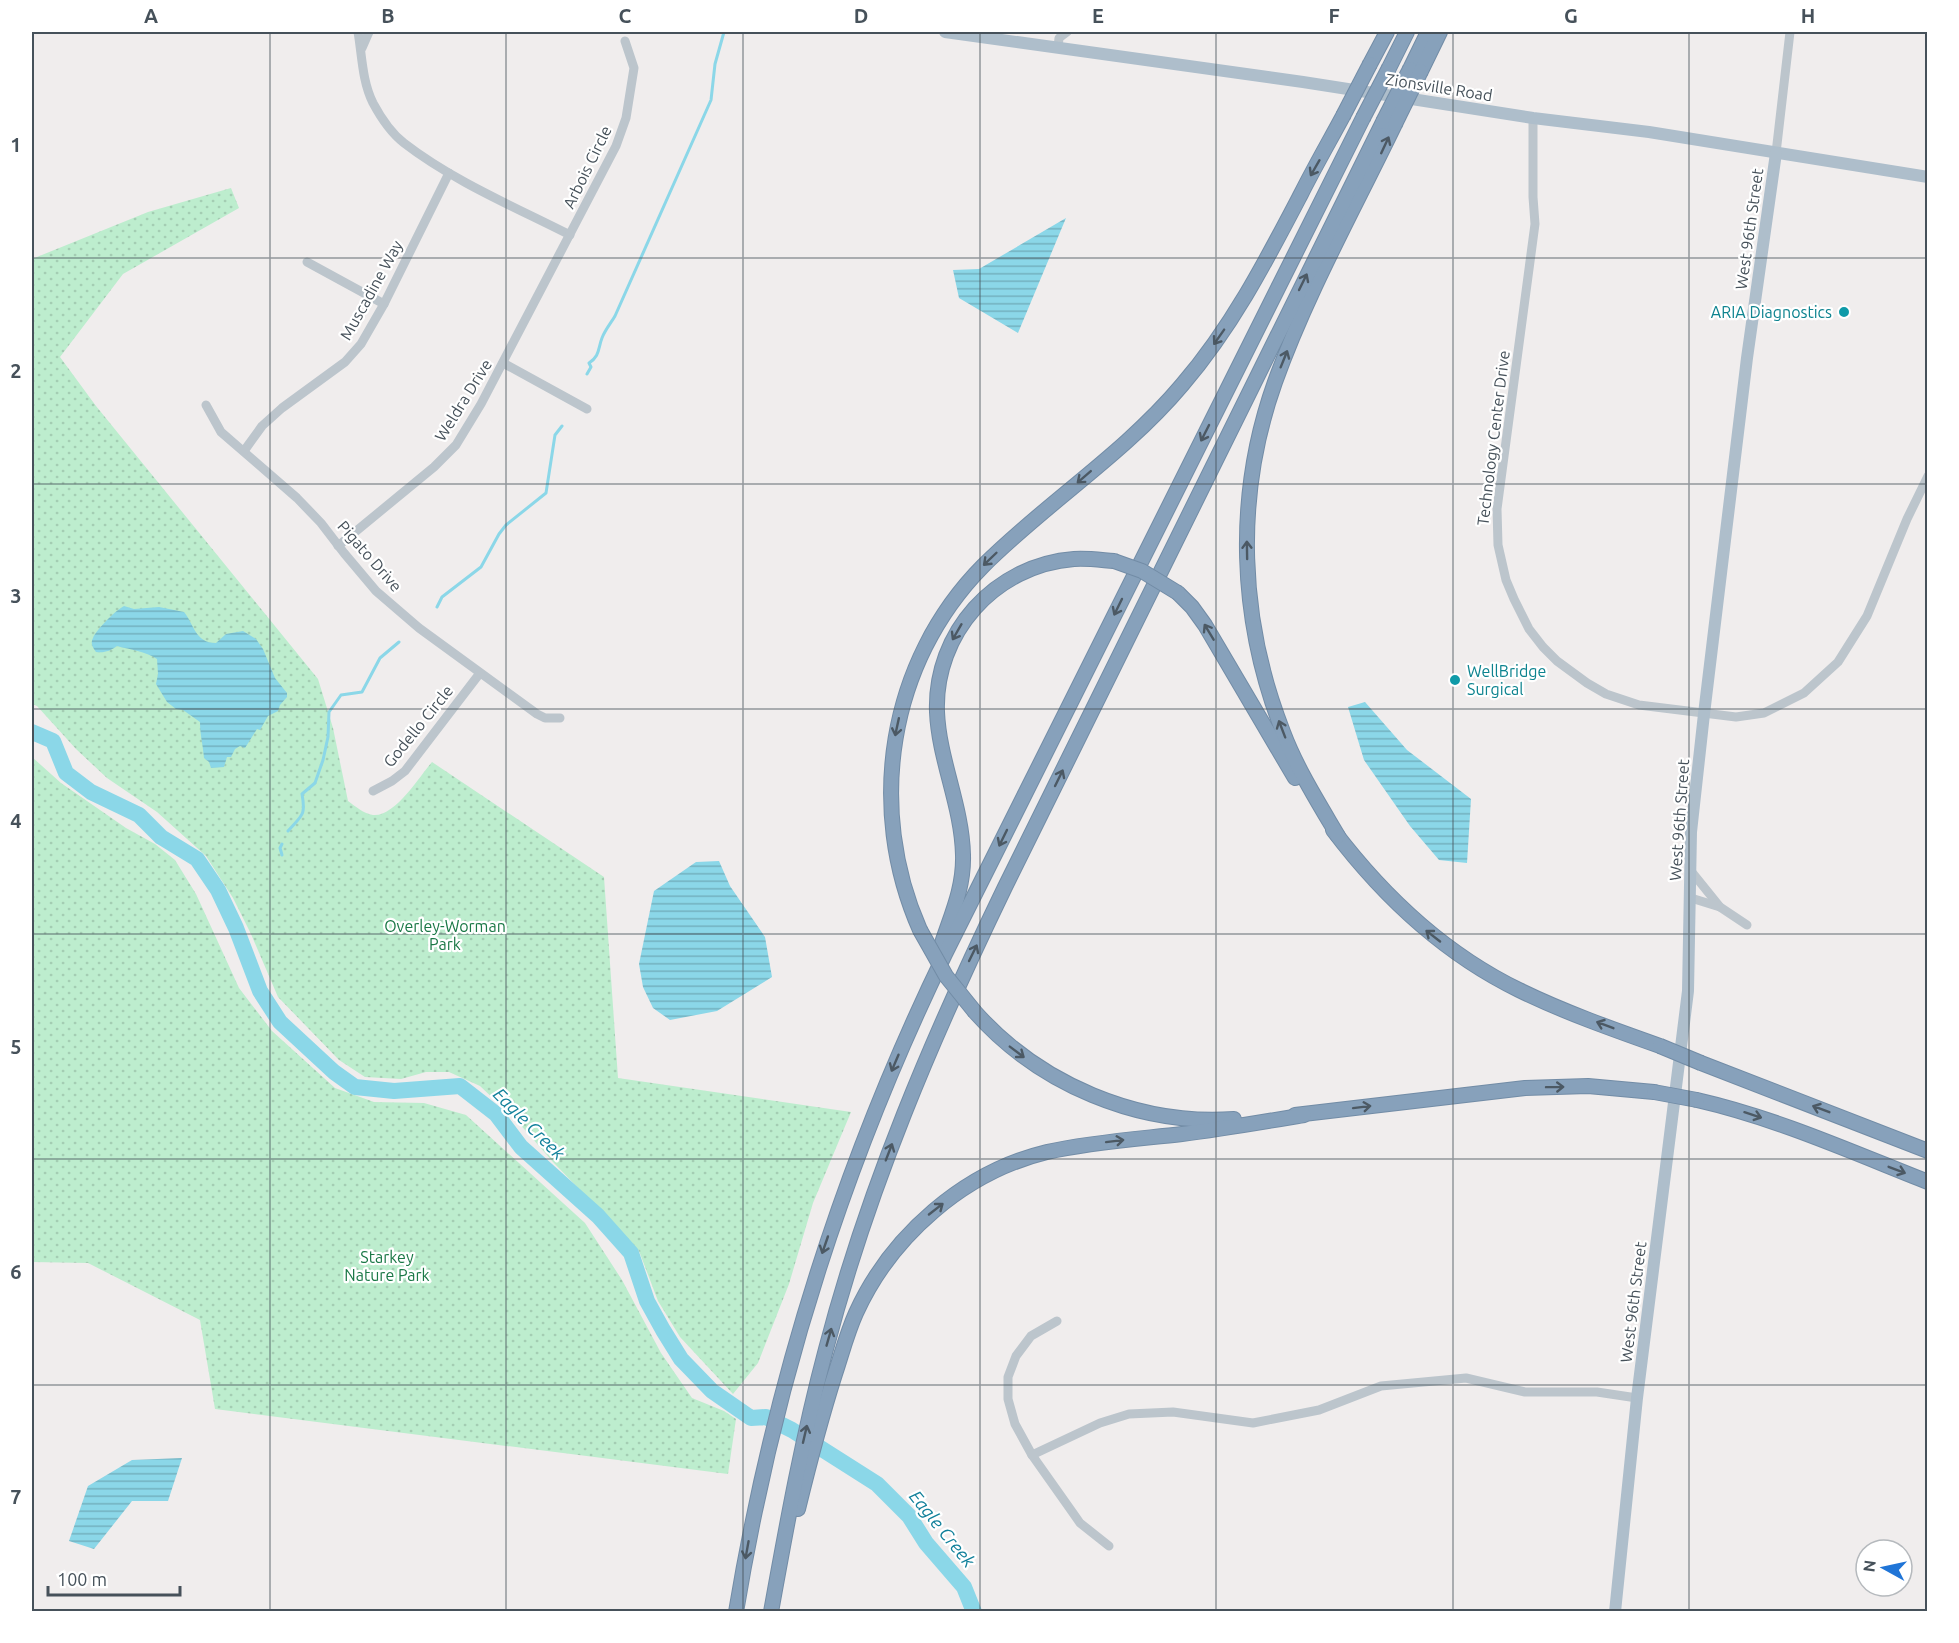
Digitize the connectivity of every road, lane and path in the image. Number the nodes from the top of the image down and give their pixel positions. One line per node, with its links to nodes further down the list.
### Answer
1 (358, 32): 11 (street)
2 (369, 32): 11 (street)
3 (945, 32): 9 (main road, Zionsville Road)
4 (1387, 32): 37 (highway, one-way to 37, bridge)
5 (1407, 32): 36 (highway, one-way to 36, bridge)
6 (1428, 32): 12 (highway)
7 (1440, 32): 12 (highway)
8 (1790, 32): 15 (street, West 96th Street)
9 (1060, 37): 13 (main road, Zionsville Road)
10 (625, 41): 18 (street, Arbois Circle)
11 (362, 48): 16 (street)
12 (1415, 70): 14 (highway, bridge)
13 (1533, 118): 15 (main road, Zionsville Road); 28 (street, Technology Center Drive)
14 (1389, 123): 31 (highway, one-way to 14); 43 (highway, one-way to 14)
15 (1776, 153): 17 (main road, Zionsville Road); 28 (main road, West 96th Street)
16 (449, 173): 18 (street); 20 (street, Muscadine Way)
17 (1928, 177)
18 (570, 235): 21 (street, Weldra Drive)
19 (307, 262): 20 (street)
20 (384, 304): 24 (street, Muscadine Way)
21 (503, 363): 23 (street); 26 (street, Weldra Drive)
22 (206, 405): 24 (street, Pigato Drive)
23 (587, 409)
24 (244, 451): 26 (street, Pigato Drive)
25 (1928, 476): 28 (street, Technology Center Drive)
26 (338, 546): 27 (street, Pigato Drive)
27 (480, 673): 29 (street, Pigato Drive); 30 (street, Godello Circle)
28 (1704, 714): 32 (main road, West 96th Street)
29 (560, 718)
30 (373, 791)
31 (1338, 836): 36 (highway, one-way to 36, bridge); 38 (highway, one-way to 31, bridge)
32 (1691, 871): 33 (main road, West 96th Street); 34 (street)
33 (1691, 898): 34 (street); 41 (main road, West 96th Street)
34 (1720, 907): 35 (street)
35 (1747, 925)
36 (918, 1009): 45 (highway, one-way to 45)
37 (1304, 1114): 39 (highway, one-way to 39, bridge); 43 (highway, one-way to 37)
38 (1928, 1150)
39 (1928, 1182)
40 (1057, 1321): 42 (street)
41 (1637, 1398): 42 (street); 47 (main road, West 96th Street)
42 (1032, 1455): 44 (street)
43 (792, 1514): 46 (highway)
44 (1110, 1546)
45 (736, 1611)
46 (771, 1611)
47 (1615, 1611)

